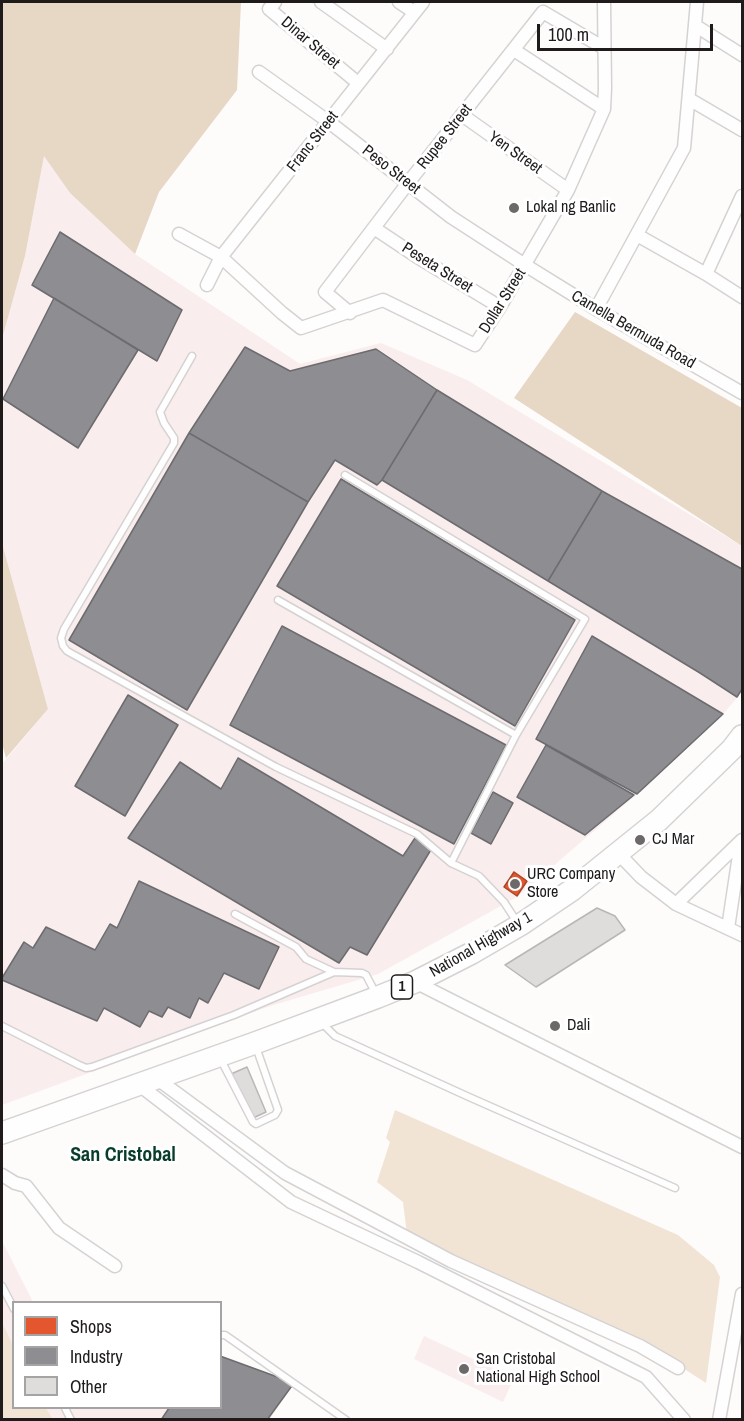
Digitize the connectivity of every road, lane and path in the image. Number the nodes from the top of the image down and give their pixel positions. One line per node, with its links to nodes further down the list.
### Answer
1 (275, 2): 14 (street, Dinar Street)
2 (321, 2): 10 (street)
3 (399, 2): 7 (street)
4 (423, 2): 7 (street, Franc Street)
5 (604, 2): 9 (street, Dollar Street)
6 (697, 2): 8 (street)
7 (414, 12): 10 (street, Franc Street)
8 (696, 26): 12 (street); 15 (street)
9 (604, 48): 11 (street, Rupee Street); 16 (street, Dollar Street)
10 (387, 49): 14 (street, Franc Street)
11 (514, 50): 16 (street); 17 (street, Rupee Street)
12 (742, 55)
13 (259, 72): 18 (street, Peso Street)
14 (358, 83): 18 (street, Franc Street)
15 (689, 99): 19 (street); 25 (street)
16 (604, 109): 21 (street, Dollar Street)
17 (462, 115): 20 (street, Rupee Street); 21 (street, Yen Street)
18 (329, 122): 20 (street, Peso Street); 26 (street, Franc Street)
19 (742, 130)
20 (408, 183): 23 (street, Rupee Street); 27 (street, Peso Street)
21 (568, 190): 27 (street, Dollar Street)
22 (742, 196): 28 (street)
23 (374, 228): 31 (street, Peseta Street); 33 (street, Rupee Street)
24 (179, 234): 26 (street, Dollar Street)
25 (637, 235): 28 (street); 32 (street)
26 (221, 257): 29 (street, Franc Street); 33 (street, Dollar Street)
27 (525, 265): 31 (street, Dollar Street); 32 (street, Camella Bermuda Road)
28 (706, 274): 30 (street)
29 (207, 285)
30 (742, 297)
31 (500, 308): 33 (street, Dollar Street)
32 (596, 309): 35 (street, Camella Bermuda Road)
33 (350, 312)
34 (192, 356): 42 (lane)
35 (742, 393)
36 (345, 475): 38 (lane)
37 (278, 600): 38 (lane)
38 (516, 735): 42 (lane)
39 (742, 736): 41 (highway, National Highway 1 / 1)
40 (742, 841): 43 (street); 46 (street)
41 (618, 853): 43 (street); 45 (highway, National Highway 1 / 1)
42 (451, 862): 45 (lane)
43 (676, 904): 46 (street)
44 (235, 914): 48 (lane)
45 (520, 925): 49 (highway, National Highway 1 / 1)
46 (728, 928): 47 (street)
47 (742, 935)
48 (334, 972): 50 (lane); 52 (lane)
49 (415, 982): 50 (highway, National Highway 1 / 1); 57 (street)
50 (378, 997): 51 (highway, National Highway 1 / 1)
51 (319, 1020): 53 (highway, National Highway 1 / 1); 59 (lane)
52 (2, 1026)
53 (255, 1043): 54 (highway, National Highway 1 / 1); 54 (lane)
54 (219, 1055): 55 (highway, National Highway 1 / 1)
55 (147, 1081): 56 (highway, National Highway 1 / 1); 65 (street); 67 (street)
56 (2, 1133)
57 (742, 1147)
58 (2, 1175): 60 (street)
59 (675, 1188)
60 (115, 1266)
61 (2, 1286): 63 (lane)
62 (742, 1294): 68 (street)
63 (12, 1305)
64 (222, 1335): 66 (lane)
65 (678, 1368)
66 (346, 1419)
67 (684, 1419)
68 (719, 1419)

